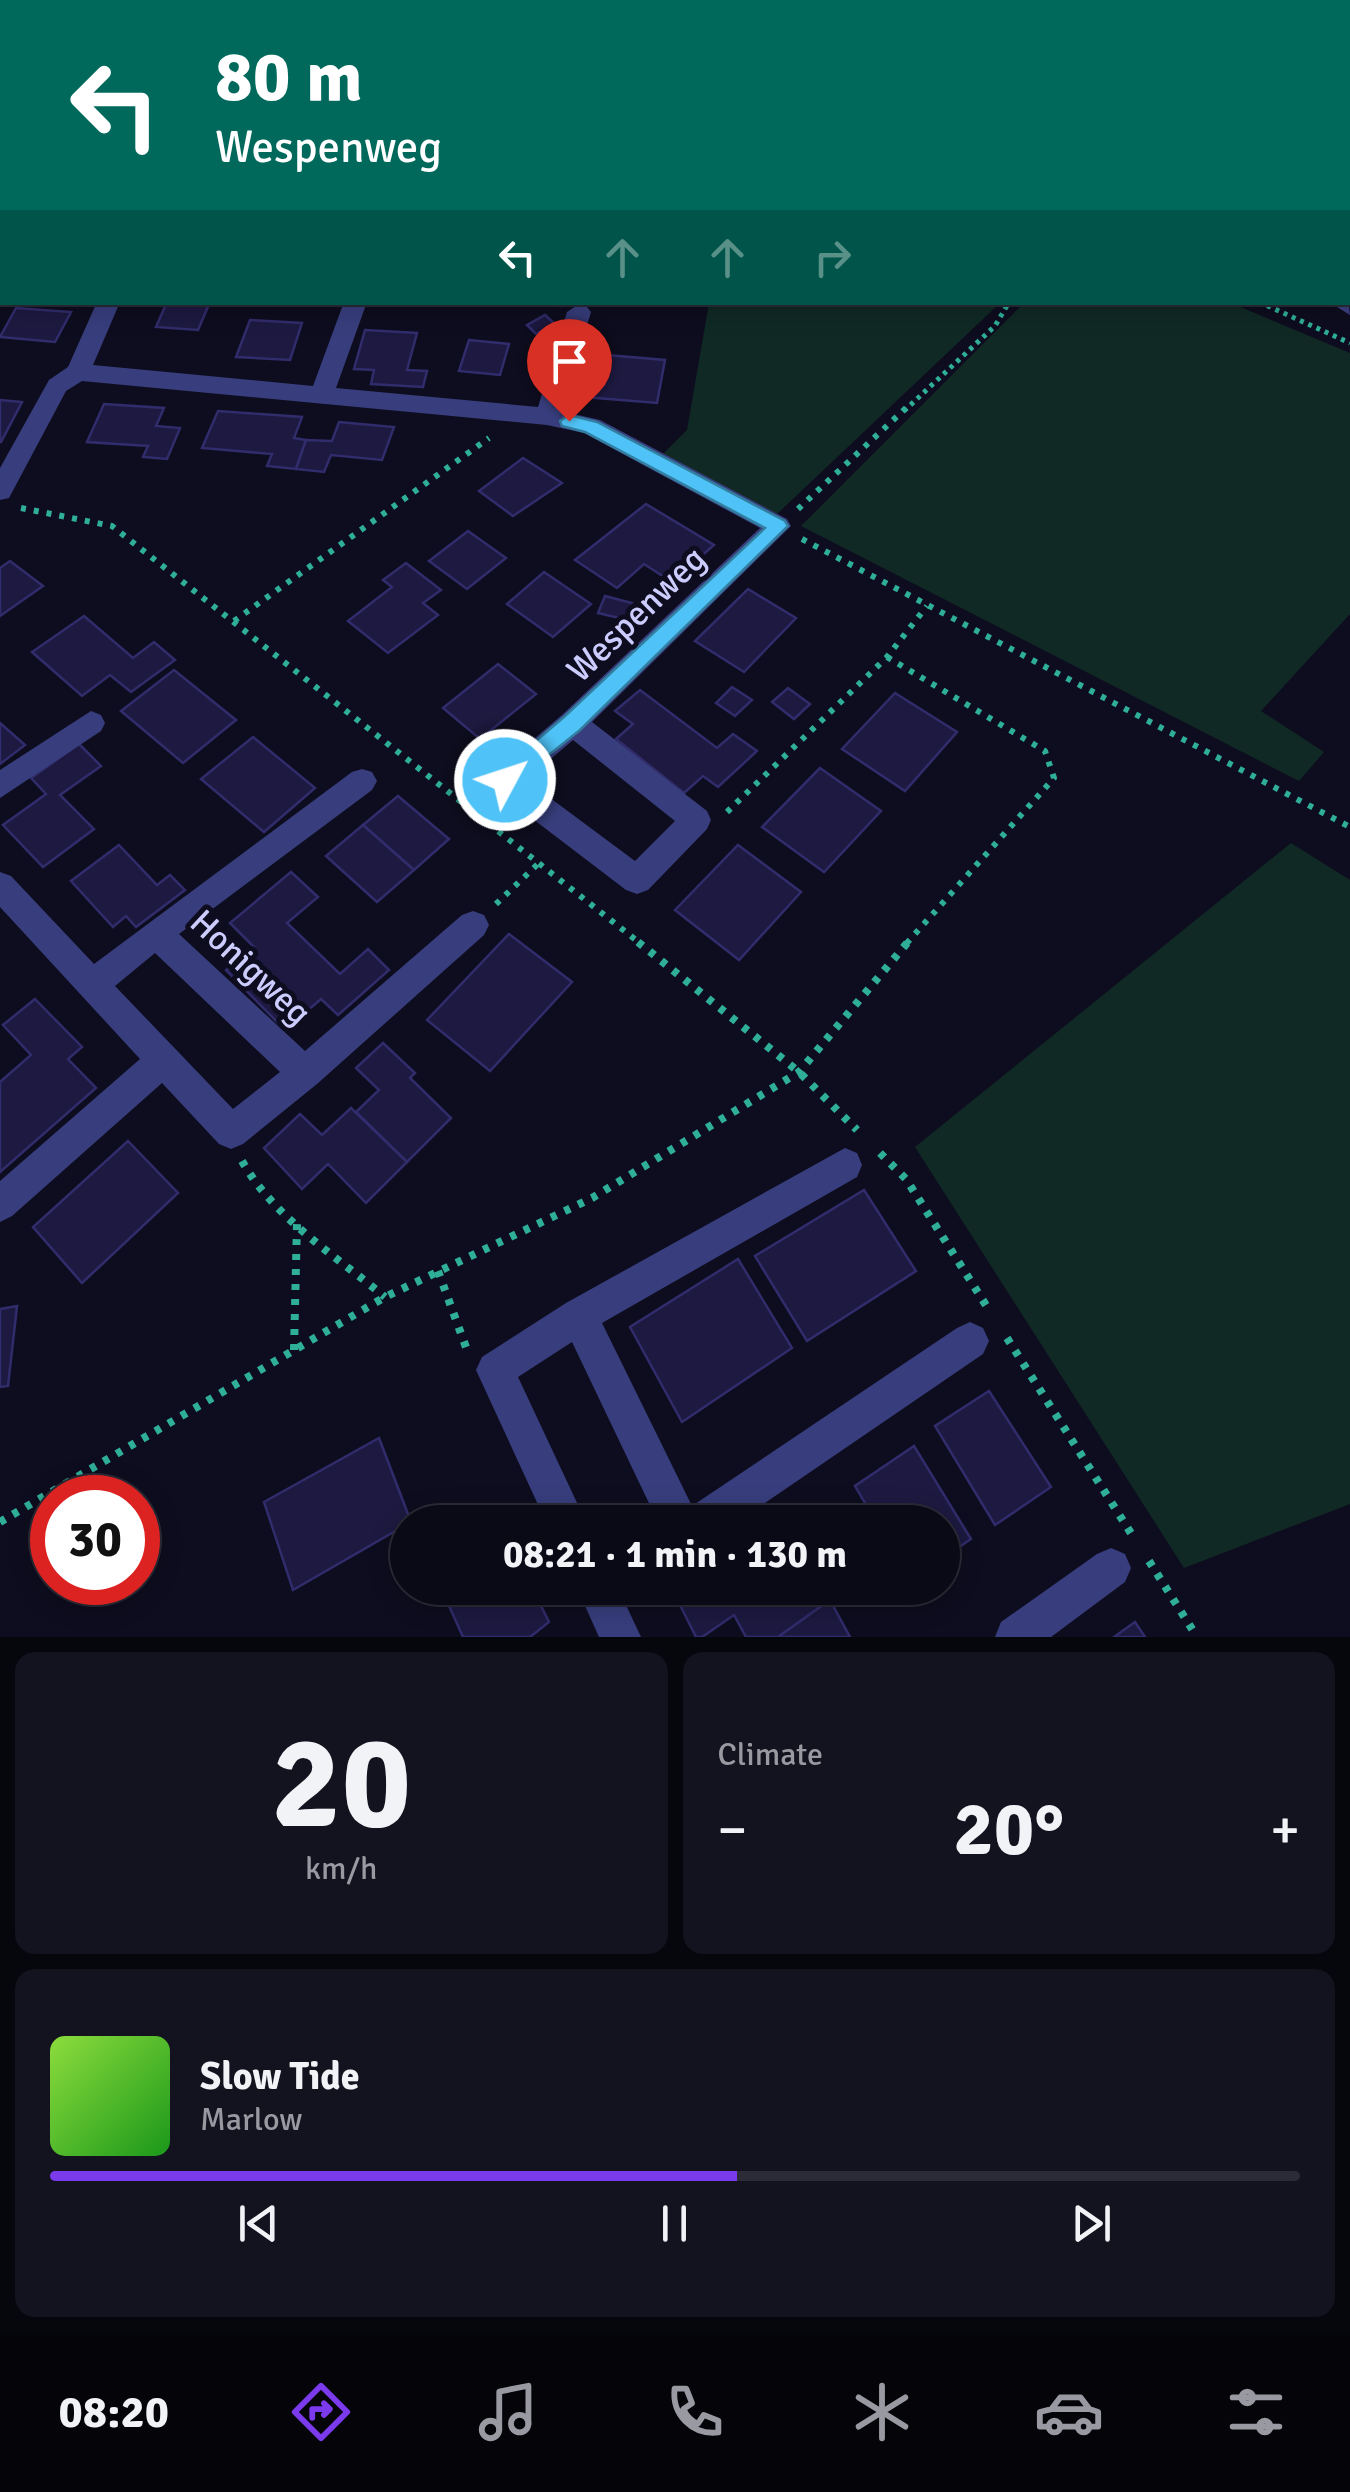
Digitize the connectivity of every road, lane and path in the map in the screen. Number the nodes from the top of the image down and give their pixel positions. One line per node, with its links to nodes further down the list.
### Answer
1 (108, 305): 7 (street)
2 (355, 305): 8 (street)
3 (1007, 305): 11 (path)
4 (1267, 305): 6 (path)
5 (580, 312): 9 (street)
6 (1350, 342)
7 (78, 372): 8 (street); 10 (street)
8 (322, 393): 9 (street)
9 (534, 415): 11 (street); 13 (path)
10 (9, 499): 13 (path)
11 (778, 526): 12 (path); 16 (street, Wespenweg)
12 (927, 605): 14 (path); 20 (path)
13 (234, 621): 22 (path)
14 (887, 656): 19 (path); 28 (path)
15 (91, 723): 18 (street)
16 (572, 724): 19 (street, Wespenweg); 21 (street, Wespenweg)
17 (362, 781): 25 (street)
18 (0, 786)
19 (696, 820): 21 (street, Wespenweg)
20 (1350, 826)
21 (573, 834): 22 (path)
22 (540, 862): 24 (path); 28 (path)
23 (0, 886): 26 (street)
24 (473, 925): 29 (street, Honigweg)
25 (156, 933): 26 (street, Honigweg); 29 (street, Honigweg)
26 (95, 983): 27 (street)
27 (164, 1059): 30 (street); 32 (street)
28 (799, 1072): 34 (path); 48 (path)
29 (306, 1073): 30 (street, Honigweg)
30 (231, 1132): 33 (path)
31 (845, 1166): 36 (street)
32 (0, 1204)
33 (297, 1222): 35 (path); 38 (path)
34 (438, 1272): 35 (path); 39 (path)
35 (385, 1297): 38 (path)
36 (579, 1316): 39 (street); 41 (street)
37 (970, 1341): 42 (street)
38 (294, 1350): 43 (path)
39 (494, 1370): 40 (street)
40 (558, 1505)
41 (671, 1505)
42 (728, 1505)
43 (0, 1522)
44 (1111, 1568): 47 (street)
45 (606, 1605): 46 (street)
46 (620, 1637)
47 (1016, 1637)
48 (1197, 1637)

